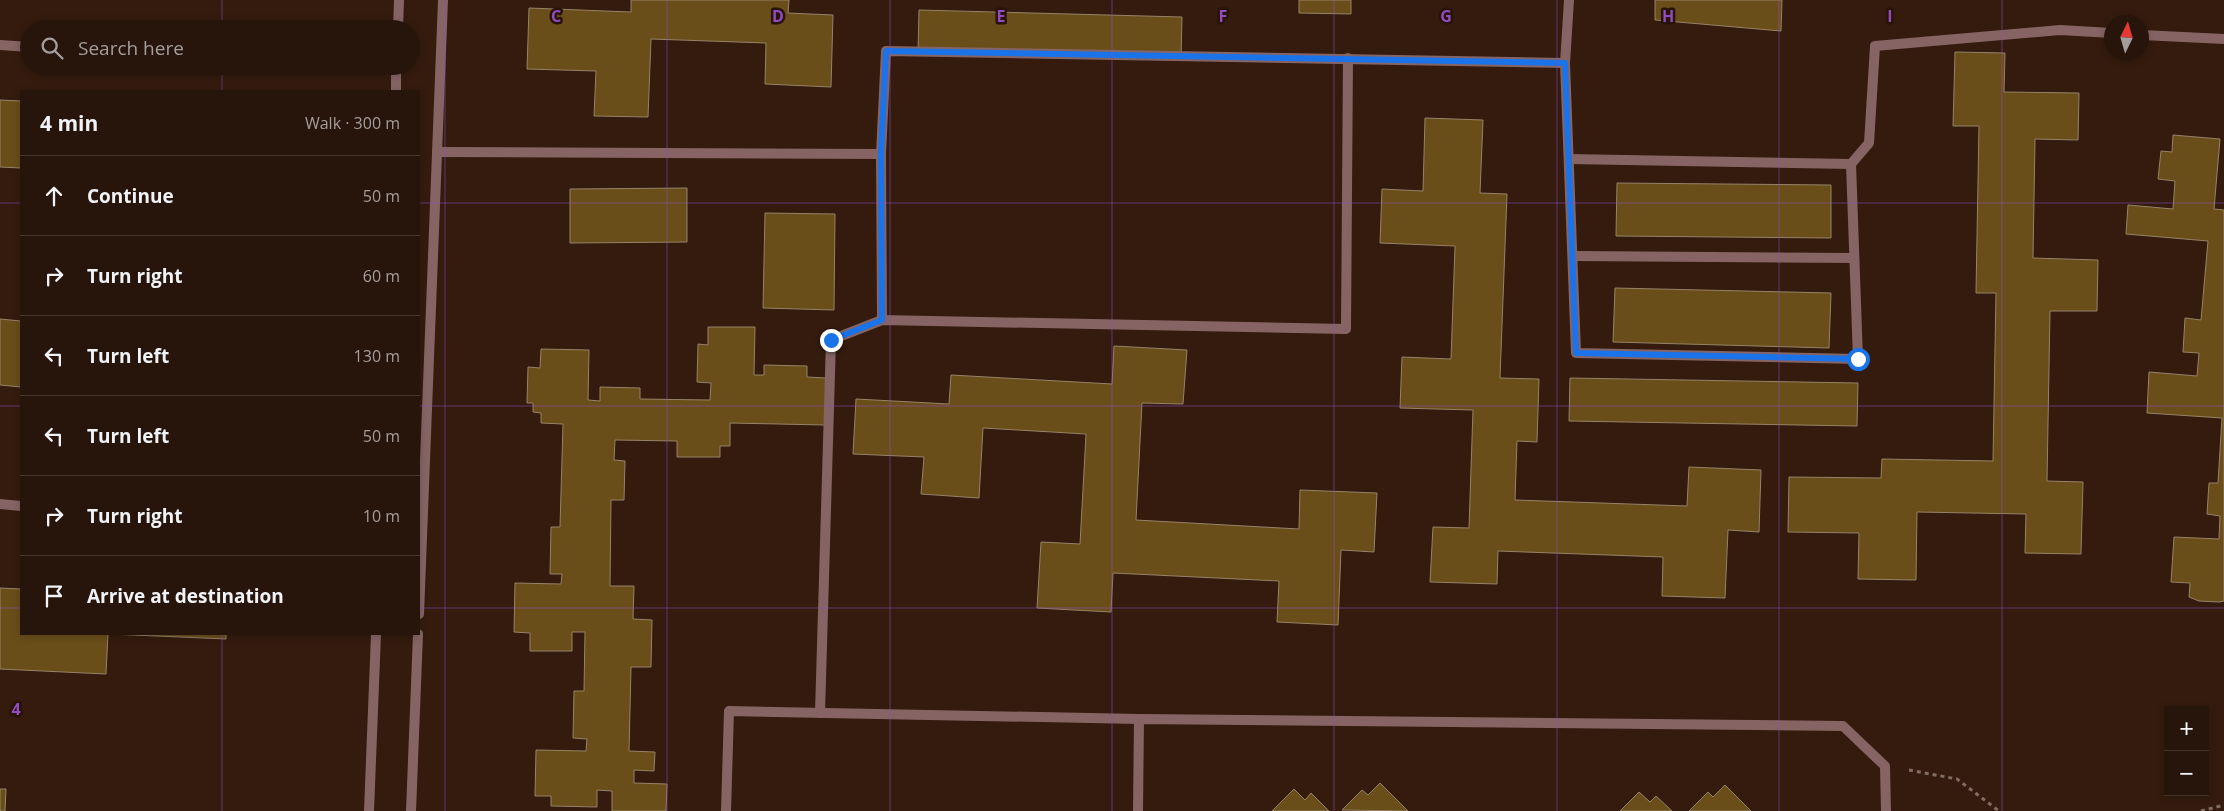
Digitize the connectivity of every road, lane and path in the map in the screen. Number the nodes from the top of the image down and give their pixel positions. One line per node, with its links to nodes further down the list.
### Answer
1 (399, 0): 4 (street)
2 (443, 0): 14 (street)
3 (1569, 0): 11 (street)
4 (398, 20)
5 (2104, 33): 17 (street)
6 (2149, 34): 7 (street)
7 (2224, 39)
8 (0, 45): 9 (street)
9 (20, 46)
10 (1348, 58): 11 (street); 15 (street); 20 (street)
11 (1565, 63): 16 (street)
12 (396, 75): 13 (street)
13 (396, 90)
14 (437, 152): 15 (street); 23 (street)
15 (881, 154): 20 (street)
16 (1569, 159): 17 (street); 18 (street)
17 (1851, 164): 19 (street)
18 (1573, 256): 19 (street); 19 (street)
19 (1854, 258)
20 (882, 320): 26 (street)
21 (0, 504): 22 (street)
22 (20, 506)
23 (420, 588)
24 (376, 635): 30 (street)
25 (418, 635): 31 (street)
26 (820, 713): 27 (street); 32 (street)
27 (1139, 719): 28 (street); 33 (street)
28 (1885, 766): 34 (street); 35 (path)
29 (2224, 805): 36 (path)
30 (369, 811)
31 (411, 811)
32 (726, 811)
33 (1138, 811)
34 (1886, 811)
35 (1999, 811)
36 (2202, 811)

